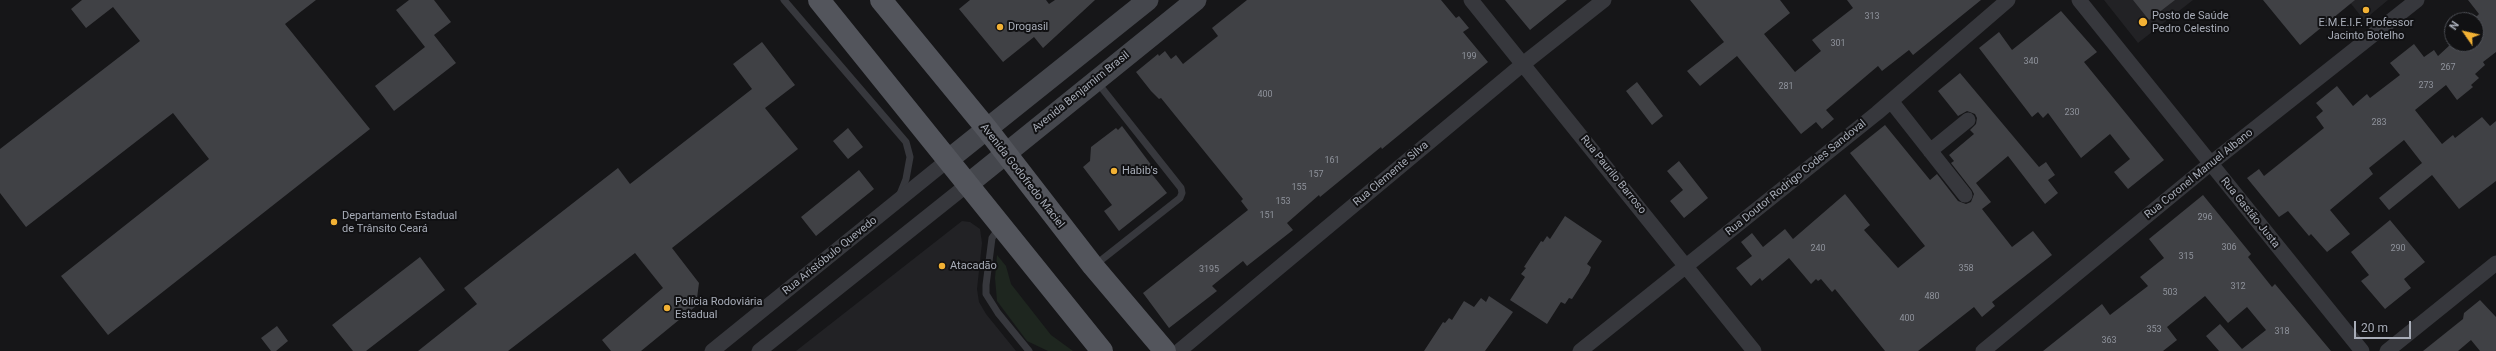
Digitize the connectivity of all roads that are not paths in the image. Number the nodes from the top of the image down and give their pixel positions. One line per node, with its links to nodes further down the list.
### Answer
1 (784, 0): 22 (lane)
2 (818, 0): 18 (main road)
3 (880, 0): 15 (main road, Avenida Godofredo Maciel)
4 (1148, 0): 15 (main road)
5 (1196, 0): 12 (main road, Avenida Benjamim Brasil)
6 (1470, 0): 11 (street, Rua Paurilo Barroso)
7 (1604, 0): 11 (street, Rua Clemente Silva)
8 (2008, 0): 13 (street, Rua Doutor Rodrigo Codes Sandoval)
9 (2079, 0): 19 (street, Rua Gastão Justa)
10 (2417, 0): 19 (street, Rua Coronel Manuel Albano)
11 (1523, 64): 26 (street, Rua Paurilo Barroso); 32 (street, Rua Clemente Silva)
12 (1096, 80): 17 (main road, Avenida Benjamim Brasil); 25 (lane)
13 (1891, 101): 16 (street); 26 (street, Rua Doutor Rodrigo Codes Sandoval)
14 (1968, 120): 16 (street)
15 (987, 129): 17 (main road, Avenida Godofredo Maciel); 18 (main road)
16 (1930, 151): 21 (street)
17 (1006, 154): 20 (main road, Avenida Benjamim Brasil); 25 (main road, Avenida Godofredo Maciel)
18 (948, 160): 20 (main road); 22 (street, Rua Aristóbulo Quevedo)
19 (2210, 164): 35 (street, Rua Coronel Manuel Albano); 36 (street, Rua Gastão Justa)
20 (968, 185): 23 (main road); 28 (street)
21 (1965, 195)
22 (897, 202): 27 (street, Rua Aristóbulo Quevedo)
23 (1000, 226): 29 (lane); 30 (main road)
24 (2496, 263): 37 (street)
25 (1093, 266): 31 (main road, Avenida Godofredo Maciel)
26 (1686, 266): 33 (street, Rua Doutor Rodrigo Codes Sandoval); 34 (street, Rua Paurilo Barroso)
27 (712, 351)
28 (759, 351)
29 (1029, 351)
30 (1102, 351)
31 (1165, 351)
32 (1180, 351)
33 (1580, 351)
34 (1754, 351)
35 (1983, 351)
36 (2362, 351)
37 (2387, 351)

